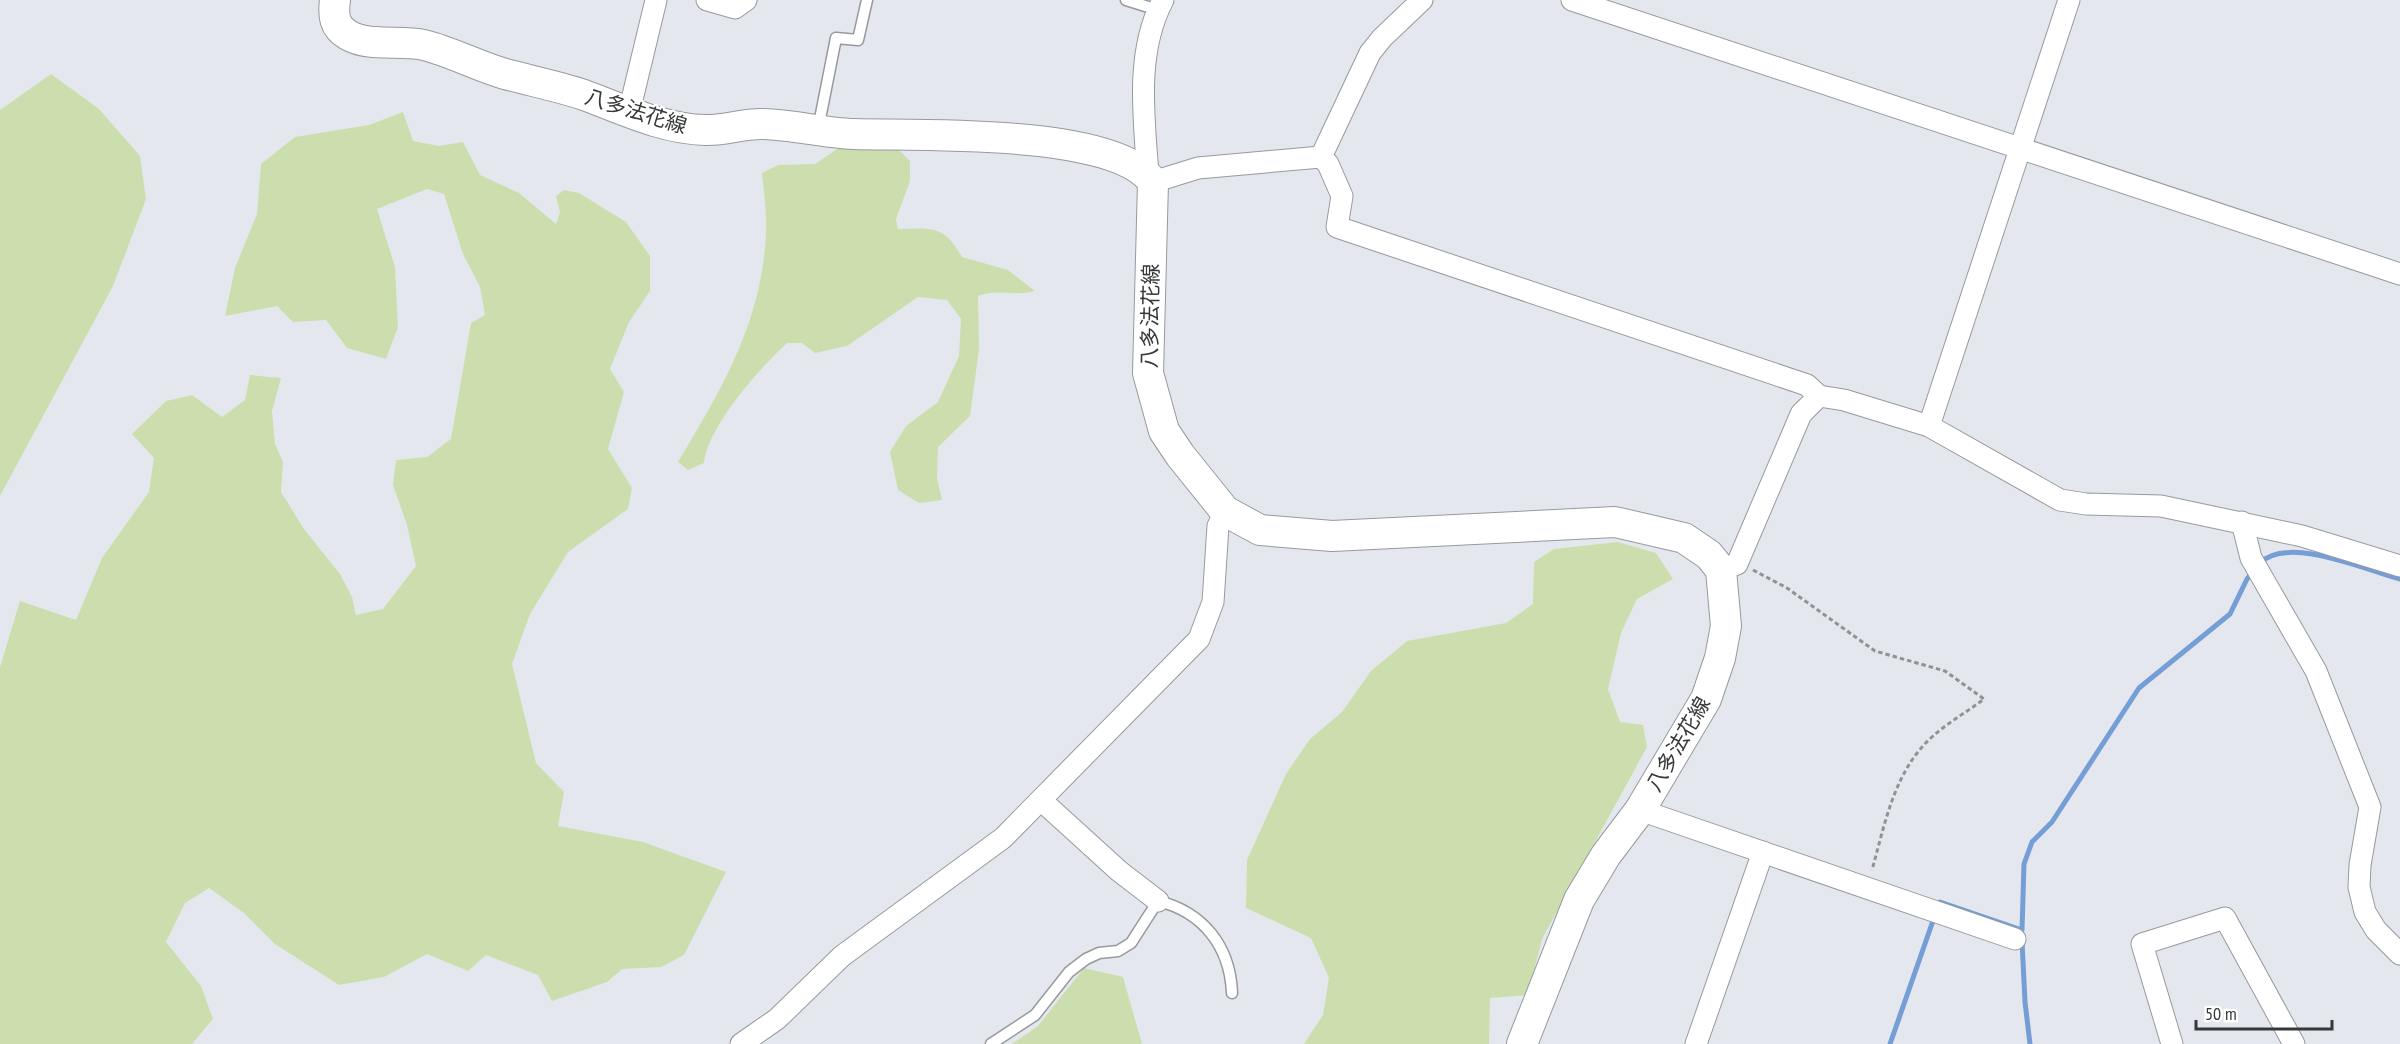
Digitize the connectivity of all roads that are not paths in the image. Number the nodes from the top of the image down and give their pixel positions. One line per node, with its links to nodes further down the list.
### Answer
1 (335, 0): 11 (main road, 八多法花線)
2 (656, 0): 11 (street)
3 (707, 0): 4 (street)
4 (746, 0)
5 (867, 0): 12 (lane)
6 (1126, 0): 10 (lane)
7 (1422, 0): 14 (street)
8 (1572, 0): 13 (street)
9 (2069, 0): 13 (street)
10 (1160, 5): 15 (street)
11 (629, 111): 12 (main road, 八多法花線)
12 (818, 129): 15 (main road, 八多法花線)
13 (2019, 149): 16 (street); 18 (street)
14 (1321, 157): 15 (street); 17 (street)
15 (1150, 178): 19 (main road, 八多法花線)
16 (2400, 274)
17 (1819, 396): 18 (street); 22 (street)
18 (1929, 426): 20 (street)
19 (1225, 511): 22 (main road, 八多法花線); 23 (street)
20 (2241, 522): 21 (street); 28 (street)
21 (2400, 566)
22 (1729, 567): 24 (main road, 八多法花線)
23 (1042, 801): 26 (street); 30 (street)
24 (1640, 810): 25 (street); 32 (main road, 八多法花線)
25 (1763, 852): 27 (street); 33 (street)
26 (1158, 901): 29 (lane); 31 (lane)
27 (2015, 939)
28 (2400, 954)
29 (1232, 993)
30 (741, 1044)
31 (991, 1044)
32 (1522, 1044)
33 (1696, 1044)
34 (2172, 1044): 35 (street)
35 (2294, 1044)

